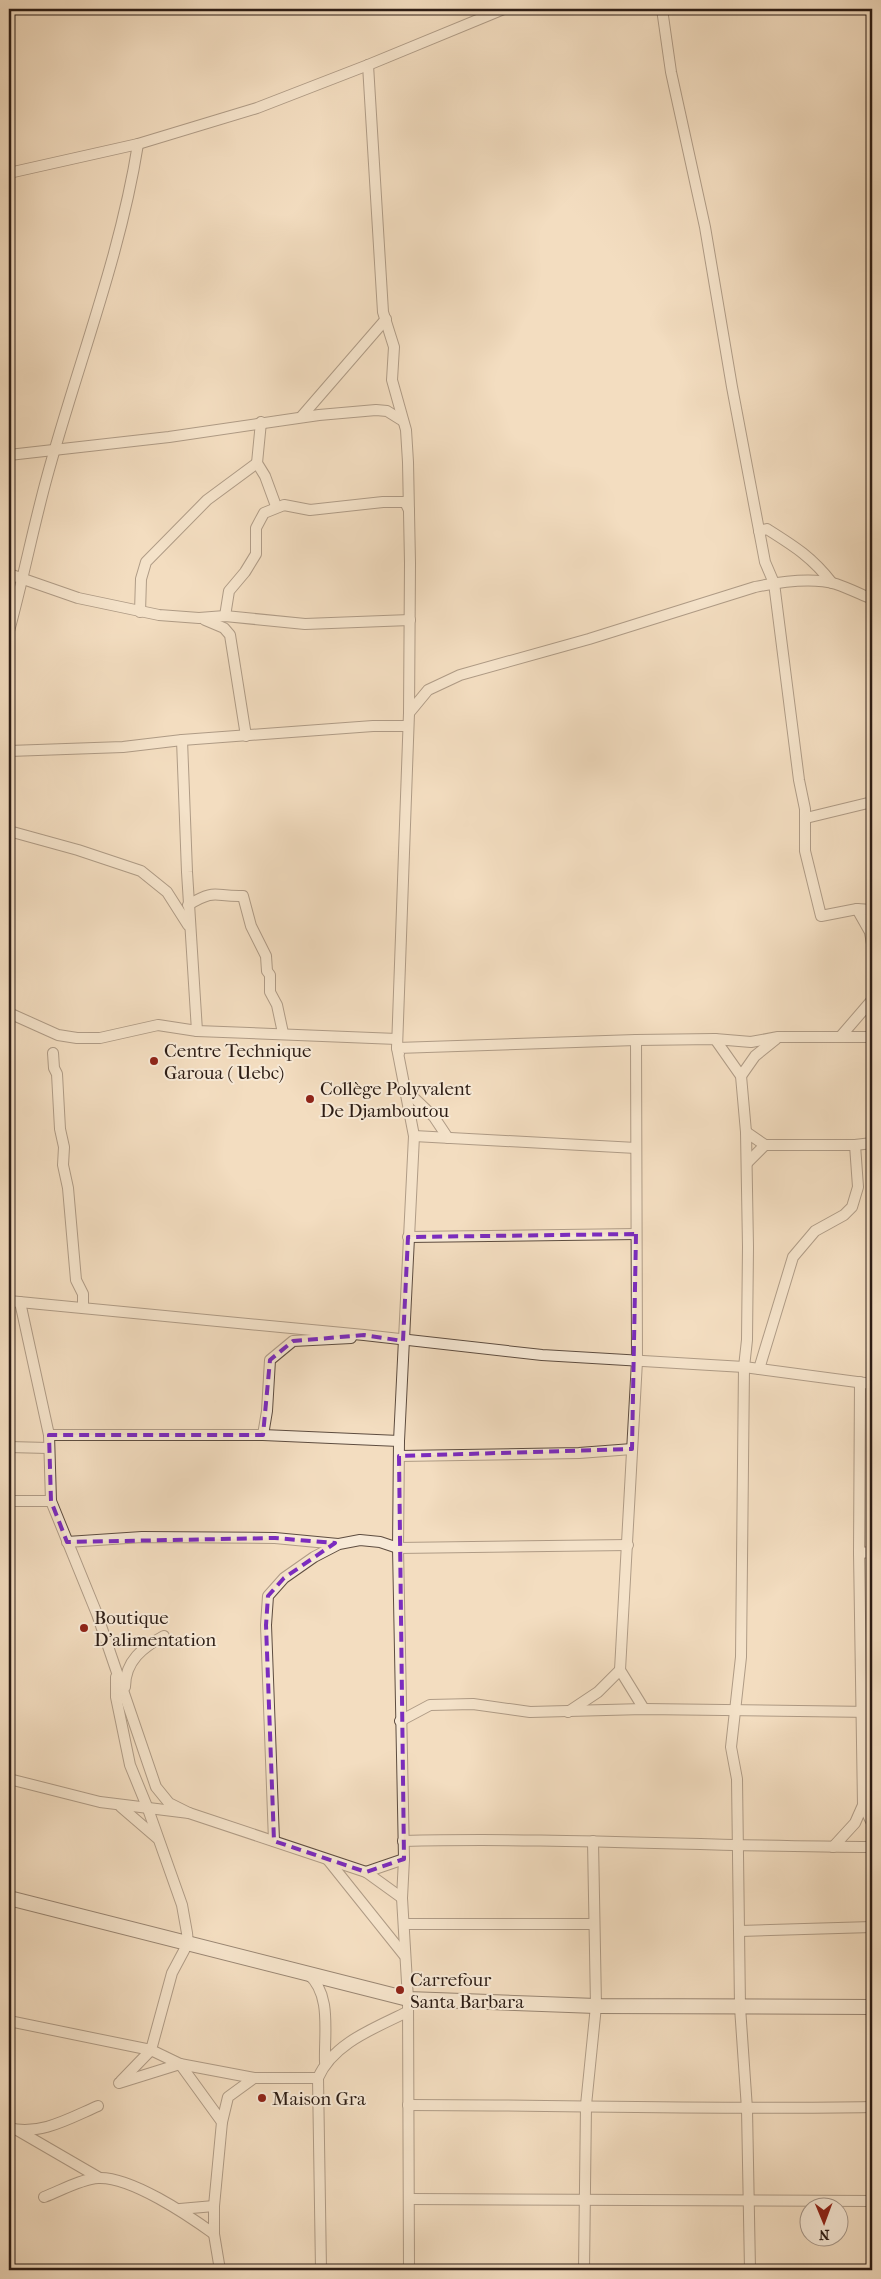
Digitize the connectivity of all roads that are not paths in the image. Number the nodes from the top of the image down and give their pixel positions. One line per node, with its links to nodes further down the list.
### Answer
1 (504, 9): 3 (street)
2 (662, 9): 15 (street)
3 (368, 66): 4 (street); 6 (street)
4 (138, 144): 5 (street); 10 (street)
5 (9, 173)
6 (386, 320): 7 (street); 8 (street)
7 (302, 416): 8 (street); 9 (street)
8 (403, 421): 14 (street)
9 (261, 422): 10 (street); 12 (street)
10 (55, 452): 11 (street); 17 (street)
11 (10, 454)
12 (256, 463): 13 (street); 21 (street)
13 (276, 506): 14 (street); 22 (street)
14 (409, 510): 24 (street)
15 (759, 531): 18 (street); 19 (street)
16 (9, 574): 17 (street)
17 (24, 578): 21 (street); 25 (street)
18 (774, 583): 19 (street); 26 (street); 32 (street)
19 (832, 583): 20 (street)
20 (872, 599)
21 (140, 612): 23 (street)
22 (226, 616): 23 (street); 24 (street)
23 (199, 618): 28 (street)
24 (410, 620): 26 (street)
25 (9, 631)
26 (409, 713): 27 (street)
27 (408, 726): 28 (street); 48 (street)
28 (246, 736): 29 (street)
29 (182, 740): 30 (street); 34 (street)
30 (9, 751)
31 (872, 802): 32 (street)
32 (806, 818): 35 (street)
33 (9, 831): 37 (street)
34 (188, 905): 37 (street); 42 (street)
35 (857, 908): 36 (street); 38 (street)
36 (872, 910)
37 (190, 930): 41 (street)
38 (872, 944)
39 (872, 1000): 43 (street)
40 (9, 1013): 41 (street)
41 (198, 1031): 42 (street)
42 (283, 1033): 48 (street)
43 (841, 1036): 44 (street); 45 (street)
44 (872, 1037)
45 (778, 1038): 46 (street); 50 (street)
46 (715, 1039): 47 (street); 50 (street)
47 (636, 1040): 48 (street); 58 (street)
48 (397, 1043): 51 (street); 53 (street)
49 (53, 1053): 64 (street)
50 (741, 1076): 52 (street)
51 (410, 1094): 53 (street); 54 (street)
52 (746, 1132): 56 (street); 59 (street)
53 (416, 1136): 54 (street); 61 (street)
54 (448, 1138): 58 (street)
55 (872, 1143): 57 (street)
56 (765, 1145): 57 (street); 59 (street)
57 (855, 1145): 69 (street)
58 (636, 1148): 60 (street)
59 (747, 1163): 68 (street)
60 (636, 1234): 61 (street); 67 (street)
61 (408, 1237): 66 (street)
62 (9, 1301): 63 (street)
63 (20, 1302): 64 (street); 72 (street)
64 (83, 1308): 65 (street)
65 (364, 1335): 66 (street); 73 (street)
66 (403, 1341): 67 (street); 74 (street)
67 (637, 1360): 68 (street); 77 (street)
68 (744, 1368): 69 (street); 92 (street)
69 (759, 1369): 70 (street)
70 (860, 1382): 71 (street); 86 (street)
71 (872, 1384)
72 (49, 1435): 73 (street); 76 (street)
73 (263, 1435): 74 (street)
74 (399, 1441): 78 (street)
75 (9, 1447): 76 (street)
76 (48, 1448): 80 (street)
77 (632, 1449): 78 (street); 83 (street)
78 (399, 1456): 84 (street)
79 (9, 1501): 80 (street)
80 (51, 1501): 81 (street)
81 (67, 1542): 82 (street); 88 (street)
82 (339, 1544): 84 (street); 107 (street)
83 (628, 1545): 84 (street); 89 (street)
84 (398, 1548): 95 (street)
85 (872, 1552): 86 (street)
86 (859, 1553): 94 (street)
87 (164, 1636): 90 (street)
88 (116, 1669): 90 (street); 101 (street)
89 (620, 1670): 91 (street); 93 (street)
90 (125, 1693): 102 (street)
91 (644, 1709): 92 (street); 93 (street)
92 (734, 1711): 94 (street); 108 (street)
93 (568, 1712): 95 (street)
94 (867, 1712): 97 (street)
95 (400, 1721): 106 (street)
96 (872, 1725): 97 (street)
97 (862, 1736): 100 (street)
98 (9, 1779): 99 (street)
99 (120, 1806): 101 (street); 104 (street)
100 (863, 1806): 103 (street); 109 (street)
101 (148, 1809): 102 (street); 104 (street)
102 (190, 1813): 107 (street)
103 (872, 1823)
104 (158, 1838): 120 (street)
105 (593, 1840): 106 (street); 108 (street); 117 (street)
106 (403, 1841): 112 (street)
107 (274, 1842): 111 (street)
108 (738, 1846): 109 (street); 119 (street)
109 (833, 1847): 110 (street)
110 (872, 1847)
111 (327, 1859): 113 (street); 121 (street)
112 (404, 1859): 113 (street); 115 (street)
113 (366, 1872): 115 (street)
114 (9, 1898): 120 (main road)
115 (402, 1898): 116 (street)
116 (404, 1924): 117 (street); 121 (street)
117 (593, 1924): 124 (street)
118 (872, 1927): 119 (street)
119 (740, 1931): 125 (street)
120 (188, 1943): 122 (main road); 128 (street)
121 (404, 1955): 123 (street)
122 (308, 1974): 123 (main road); 129 (street)
123 (408, 2005): 124 (main road); 129 (street); 133 (street)
124 (596, 2006): 125 (main road); 134 (street)
125 (740, 2007): 126 (main road); 137 (street)
126 (872, 2007)
127 (9, 2021): 128 (street)
128 (151, 2050): 130 (street); 130 (street)
129 (325, 2062): 132 (street)
130 (180, 2064): 131 (street); 138 (street)
131 (254, 2078): 132 (street); 138 (street)
132 (318, 2078): 150 (street)
133 (408, 2105): 134 (street); 142 (street)
134 (586, 2105): 137 (street); 143 (street)
135 (98, 2106): 139 (street)
136 (872, 2106): 137 (street)
137 (747, 2110): 144 (street)
138 (222, 2122): 146 (street)
139 (13, 2129): 140 (street)
140 (98, 2178): 141 (street); 147 (street)
141 (44, 2197)
142 (410, 2198): 143 (street); 151 (street)
143 (587, 2200): 144 (street); 152 (street)
144 (748, 2200): 145 (street); 153 (street)
145 (872, 2201)
146 (214, 2206): 147 (street); 148 (street)
147 (180, 2209): 148 (street)
148 (214, 2234): 149 (street)
149 (220, 2270)
150 (322, 2270)
151 (409, 2270)
152 (584, 2270)
153 (750, 2270)

